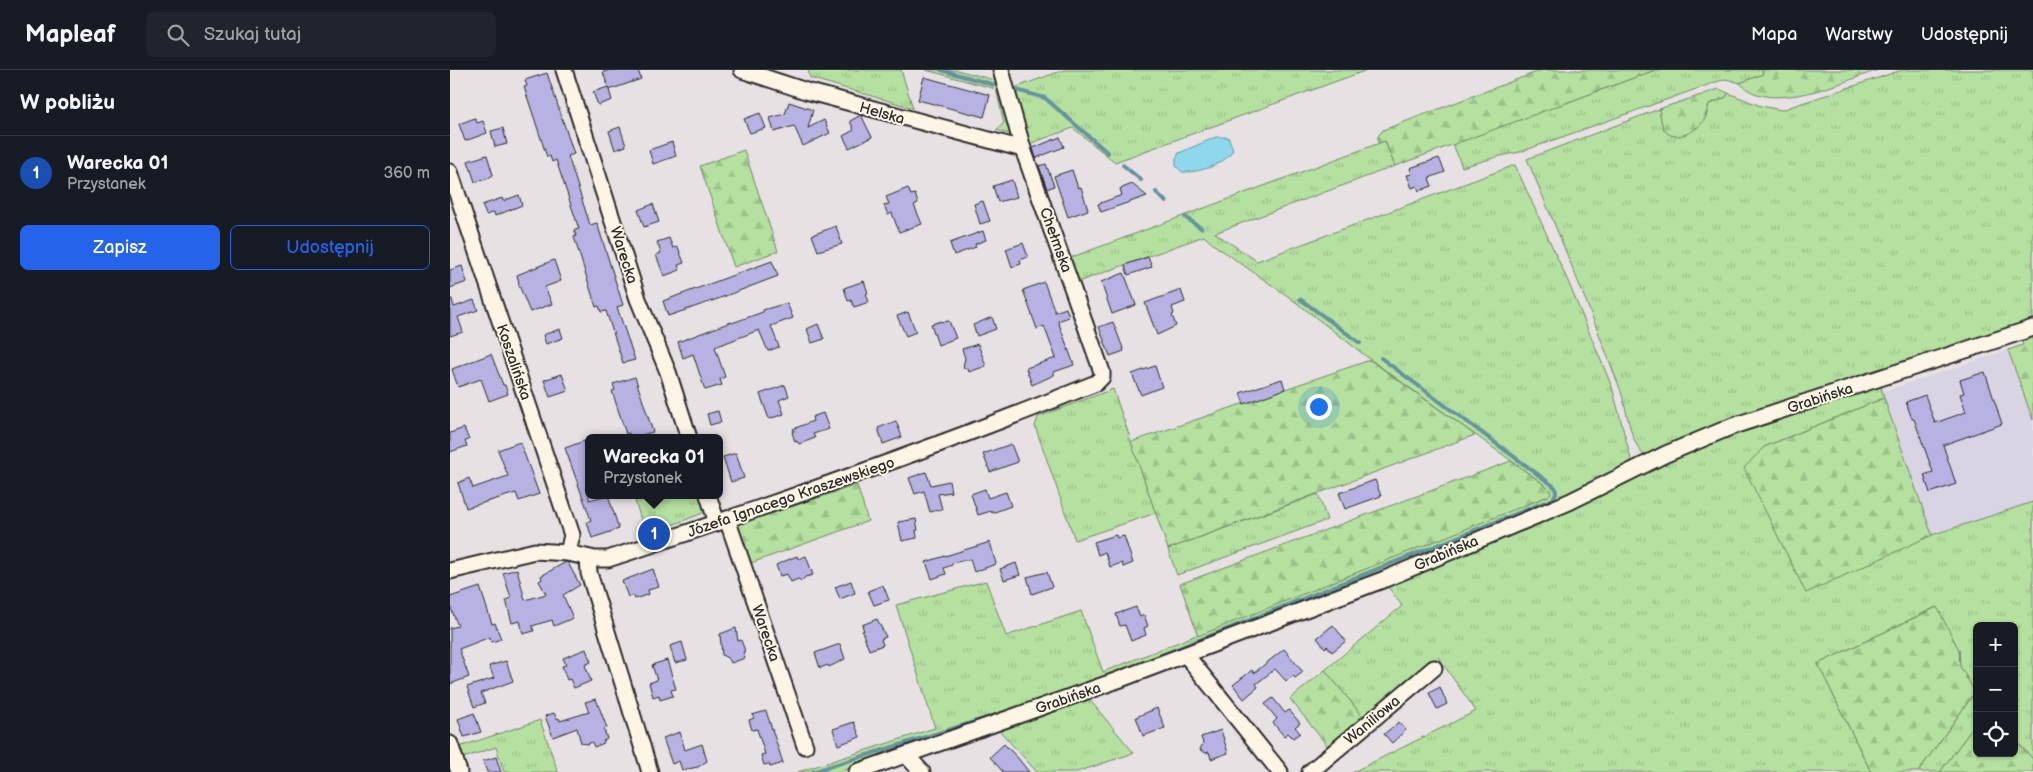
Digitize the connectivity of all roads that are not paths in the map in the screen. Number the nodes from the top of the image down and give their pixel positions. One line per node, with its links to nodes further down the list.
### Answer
1 (564, 70): 8 (street, Warecka)
2 (742, 70): 4 (street, Helska)
3 (1001, 70): 4 (street, Chełmska)
4 (1023, 149): 7 (street, Chełmska)
5 (450, 172): 11 (street, Koszalińska)
6 (2033, 328): 14 (street, Grabińska)
7 (1096, 383): 10 (street, Józefa Ignacego Kraszewskiego)
8 (688, 434)
9 (710, 499): 10 (street, Warecka)
10 (722, 521): 12 (street, Józefa Ignacego Kraszewskiego); 17 (street, Warecka)
11 (568, 553): 12 (street, Józefa Ignacego Kraszewskiego); 13 (street, Józefa Ignacego Kraszewskiego)
12 (588, 558): 20 (street)
13 (450, 571)
14 (1186, 655): 18 (street, Grabińska); 23 (street)
15 (1434, 668): 24 (street, Waniliowa)
16 (450, 744): 19 (street)
17 (805, 746)
18 (906, 755): 21 (street, Grabińska); 22 (street)
19 (460, 772)
20 (650, 772)
21 (857, 772)
22 (922, 772)
23 (1280, 772)
24 (1310, 772)

